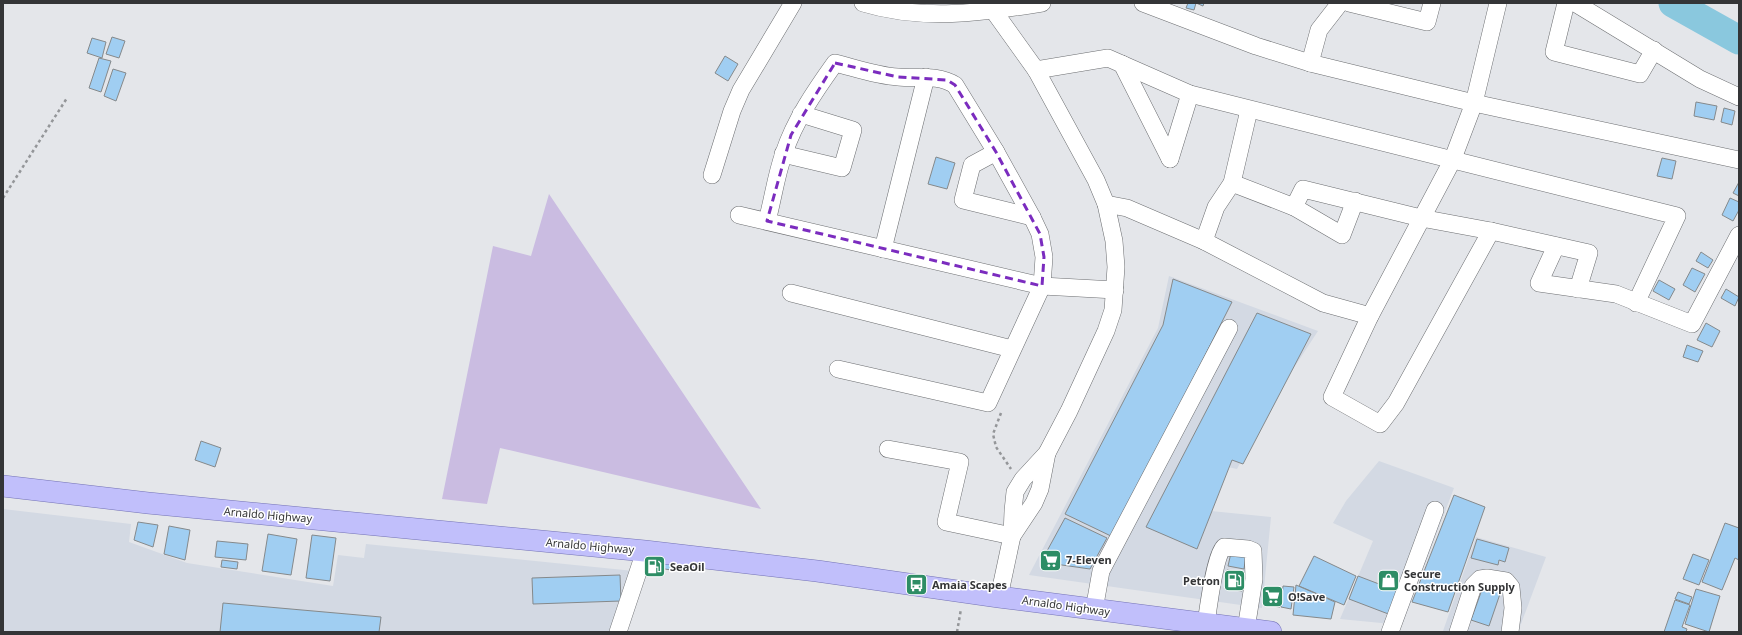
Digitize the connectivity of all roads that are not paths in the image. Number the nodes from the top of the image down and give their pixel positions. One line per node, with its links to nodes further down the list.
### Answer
1 (793, 3): 26 (street)
2 (864, 3): 11 (street)
3 (1042, 3): 11 (street)
4 (1143, 3): 13 (street)
5 (1340, 3): 13 (street)
6 (1349, 3): 7 (street)
7 (1432, 3)
8 (1498, 3): 19 (street)
9 (1566, 3): 12 (street)
10 (1575, 3): 12 (street)
11 (991, 7): 15 (street)
12 (1654, 50): 18 (street)
13 (1310, 63): 19 (street)
14 (1122, 64): 15 (street); 17 (street); 17 (street)
15 (1036, 70): 29 (street)
16 (926, 77): 21 (street); 22 (street); 39 (street)
17 (1190, 94): 20 (street)
18 (1739, 97)
19 (1474, 103): 24 (street); 25 (street)
20 (1250, 110): 25 (street); 27 (street)
21 (801, 114): 23 (street); 23 (street)
22 (996, 152): 32 (street); 32 (street)
23 (784, 154): 34 (street)
24 (1739, 160)
25 (1452, 161): 33 (street); 44 (street)
26 (712, 175)
27 (1232, 182): 30 (street); 37 (street)
28 (1355, 201): 30 (street); 30 (street); 33 (street)
29 (1106, 204): 37 (street); 42 (street)
30 (1294, 207)
31 (739, 215): 34 (street)
32 (1032, 217): 40 (street)
33 (1421, 218): 35 (street); 45 (street)
34 (767, 221): 39 (street)
35 (1491, 231): 38 (street); 45 (street)
36 (1739, 235): 44 (street)
37 (1204, 241): 45 (street)
38 (1556, 246): 41 (street); 41 (street)
39 (883, 249): 40 (street)
40 (1042, 286): 42 (street); 47 (street)
41 (1578, 289): 44 (street)
42 (1115, 290): 52 (street)
43 (792, 293): 47 (street)
44 (1636, 303)
45 (1370, 316)
46 (1229, 328): 55 (street)
47 (1012, 349): 48 (street)
48 (838, 369)
49 (888, 449): 52 (street)
50 (3, 486): 53 (main road, Arnaldo Highway)
51 (1435, 510): 60 (street)
52 (1012, 536): 54 (street)
53 (645, 551): 54 (main road, Arnaldo Highway); 58 (street)
54 (1000, 597): 55 (main road, Arnaldo Highway)
55 (1094, 610): 56 (main road, Arnaldo Highway)
56 (1204, 628): 57 (main road, Arnaldo Highway); 57 (street)
57 (1246, 629): 59 (main road, Arnaldo Highway)
58 (618, 632)
59 (1271, 632)
60 (1390, 632)
61 (1458, 632): 62 (street)
62 (1510, 632)

